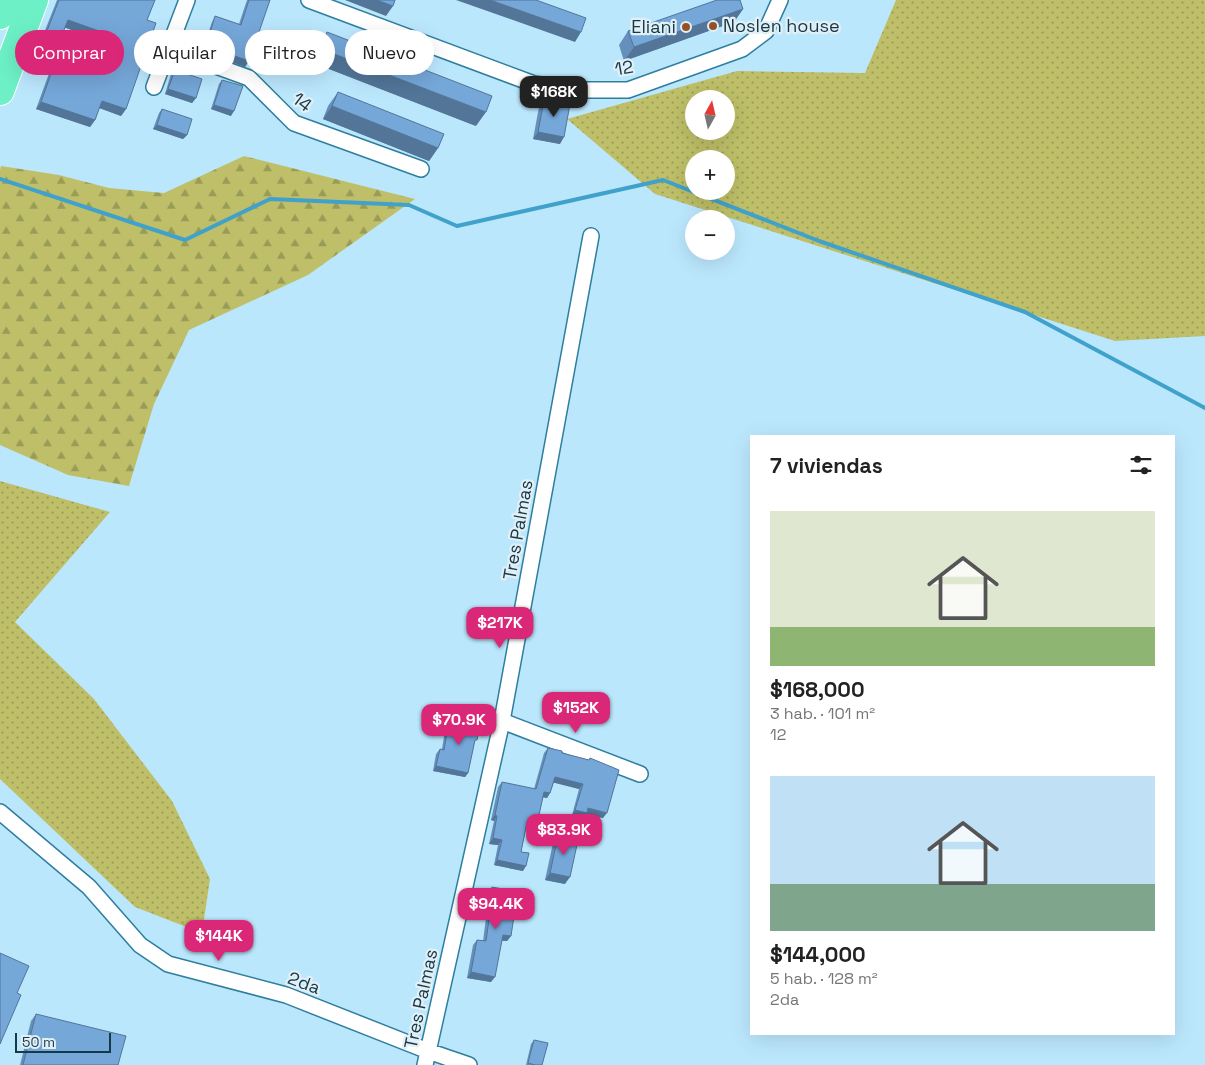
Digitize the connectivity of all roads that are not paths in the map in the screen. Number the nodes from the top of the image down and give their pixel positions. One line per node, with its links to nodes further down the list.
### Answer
1 (6, 0): 6 (highway)
2 (34, 0): 11 (highway)
3 (187, 0): 7 (street)
4 (309, 0): 5 (street, 12)
5 (780, 0)
6 (0, 15)
7 (176, 30)
8 (235, 73): 12 (street, 14)
9 (159, 75): 10 (street)
10 (154, 87)
11 (0, 91)
12 (421, 169)
13 (591, 236): 14 (street, Tres Palmas)
14 (502, 721): 15 (street); 17 (street, Tres Palmas)
15 (640, 774)
16 (0, 812): 17 (street, 2da)
17 (427, 1058): 18 (street, 2da)
18 (469, 1065)

